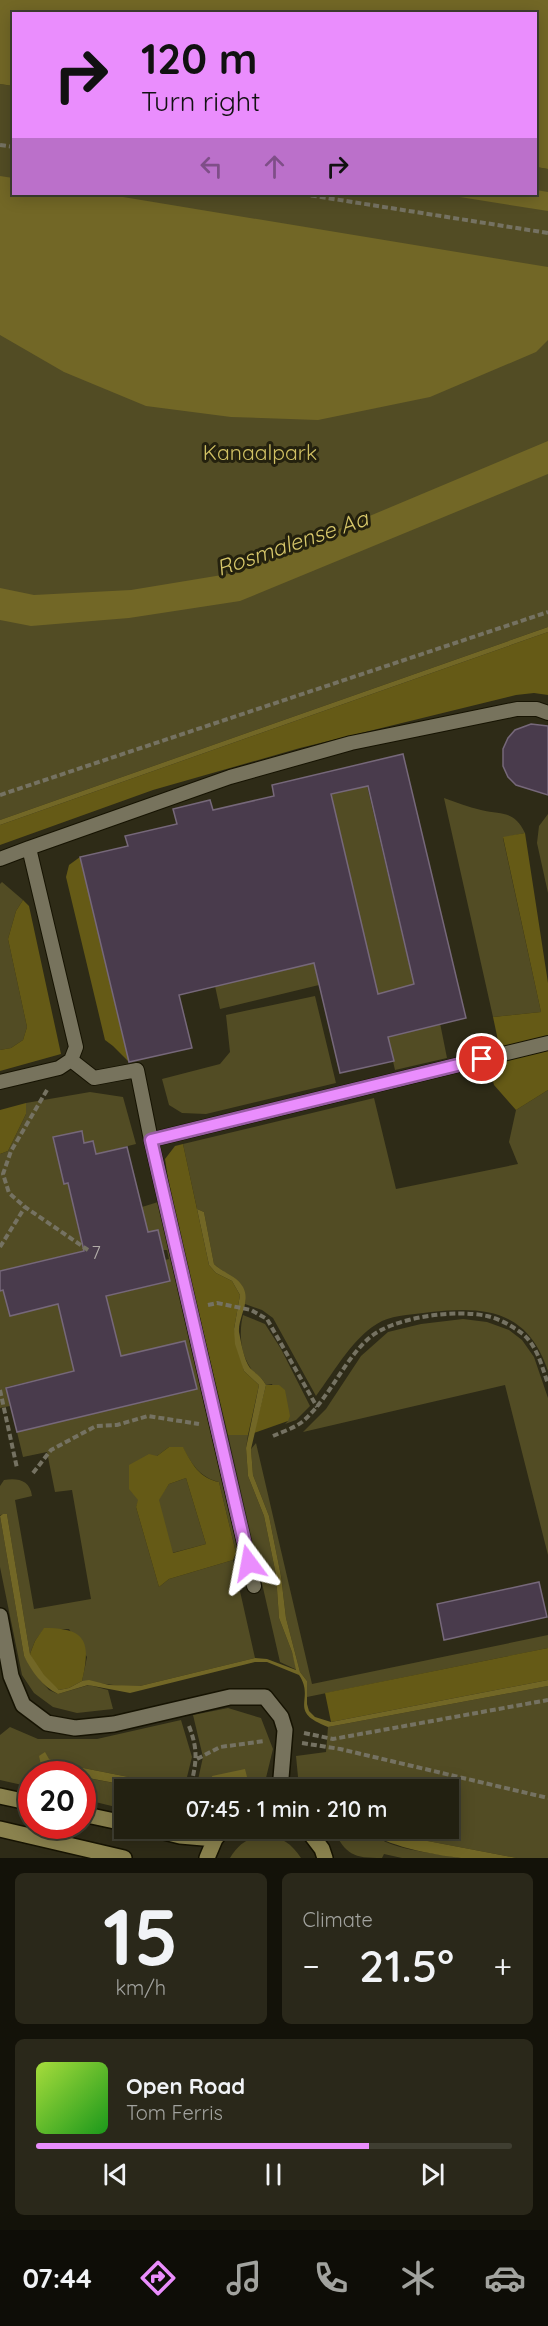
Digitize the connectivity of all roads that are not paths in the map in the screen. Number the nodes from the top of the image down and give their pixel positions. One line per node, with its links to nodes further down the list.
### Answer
1 (548, 713): 2 (lane)
2 (29, 848): 3 (lane); 5 (lane)
3 (0, 859)
4 (548, 1043): 7 (lane)
5 (65, 1064): 6 (lane); 7 (lane)
6 (0, 1082)
7 (151, 1140): 8 (lane)
8 (254, 1586)
9 (0, 1616): 10 (street)
10 (281, 1779)
11 (0, 1796): 12 (main road)
12 (18, 1800)
13 (96, 1817): 14 (main road)
14 (114, 1821)
15 (0, 1829): 18 (main road)
16 (217, 1839): 19 (main road)
17 (314, 1839): 20 (main road)
18 (124, 1858)
19 (207, 1858)
20 (325, 1858)

